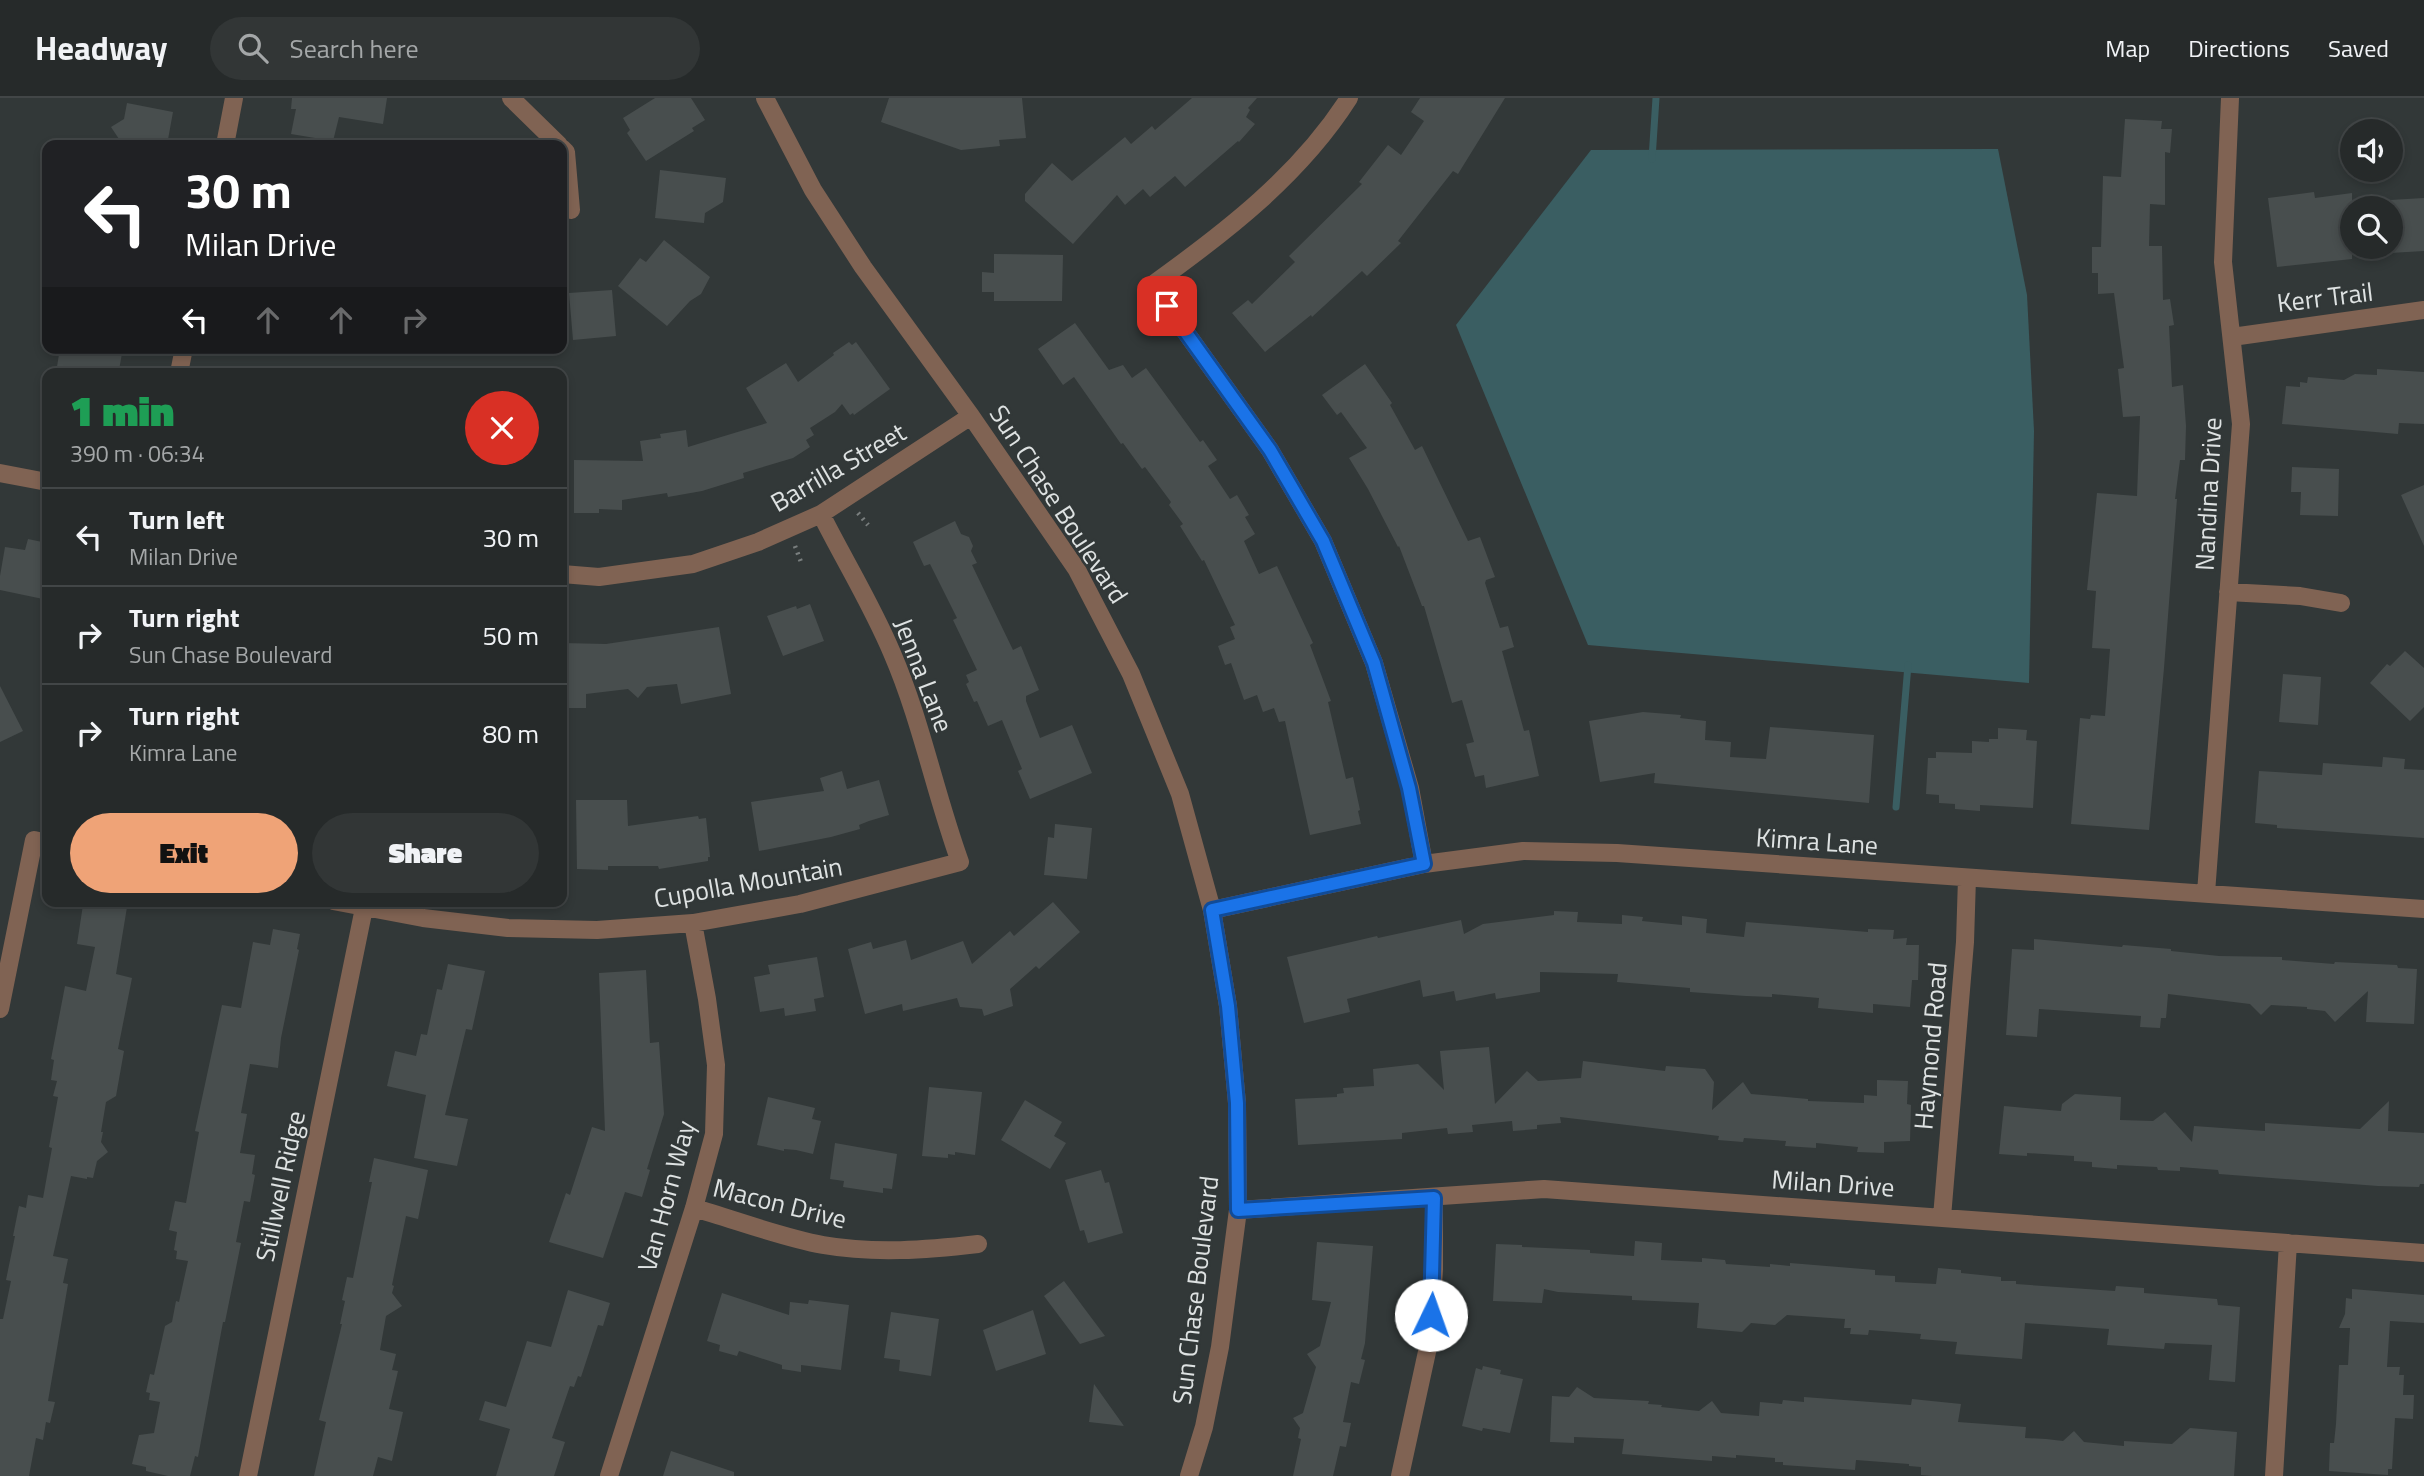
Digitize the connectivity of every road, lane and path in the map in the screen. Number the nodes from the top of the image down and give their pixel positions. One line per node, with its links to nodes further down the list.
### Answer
1 (234, 98): 6 (street)
2 (511, 98): 7 (street)
3 (765, 98): 12 (street, Sun Chase Boulevard)
4 (1349, 98): 25 (street)
5 (2230, 98): 11 (street, Nandina Drive)
6 (226, 140)
7 (553, 140)
8 (567, 164): 9 (street)
9 (571, 210)
10 (2424, 310): 11 (street, Kerr Trail)
11 (2232, 337): 21 (street, Nandina Drive)
12 (971, 416): 15 (street, Barrilla Street); 31 (street, Sun Chase Boulevard)
13 (0, 473): 14 (street)
14 (42, 481)
15 (821, 514): 20 (street, Barrilla Street); 24 (street, Jenna Lane)
16 (863, 520): 17 (path)
17 (868, 526)
18 (799, 554): 19 (path)
19 (801, 562)
20 (567, 574)
21 (2228, 592): 22 (street); 27 (street, Nandina Drive)
22 (2341, 603)
23 (41, 841): 33 (street)
24 (960, 862): 32 (street, Cupolla Mountain)
25 (1424, 864): 26 (street, Kimra Lane); 31 (street, Kimra Lane)
26 (1967, 878): 27 (street, Kimra Lane); 37 (street, Haymond Road)
27 (2206, 893): 30 (street, Kimra Lane)
28 (360, 907): 29 (street, Cupolla Mountain)
29 (364, 908): 32 (street, Cupolla Mountain); 41 (street, Stillwell Ridge)
30 (2424, 909)
31 (1212, 910): 36 (street, Sun Chase Boulevard)
32 (693, 923): 35 (street, Van Horn Way)
33 (0, 1009)
34 (1434, 1198): 36 (street, Milan Drive); 37 (street, Milan Drive); 44 (street)
35 (694, 1208): 39 (street, Macon Drive); 42 (street, Van Horn Way)
36 (1238, 1210): 43 (street, Sun Chase Boulevard)
37 (1942, 1217): 38 (street, Milan Drive)
38 (2288, 1243): 40 (street, Milan Drive); 45 (street)
39 (978, 1244)
40 (2424, 1254)
41 (248, 1476)
42 (609, 1476)
43 (1189, 1476)
44 (1400, 1476)
45 (2274, 1476)

